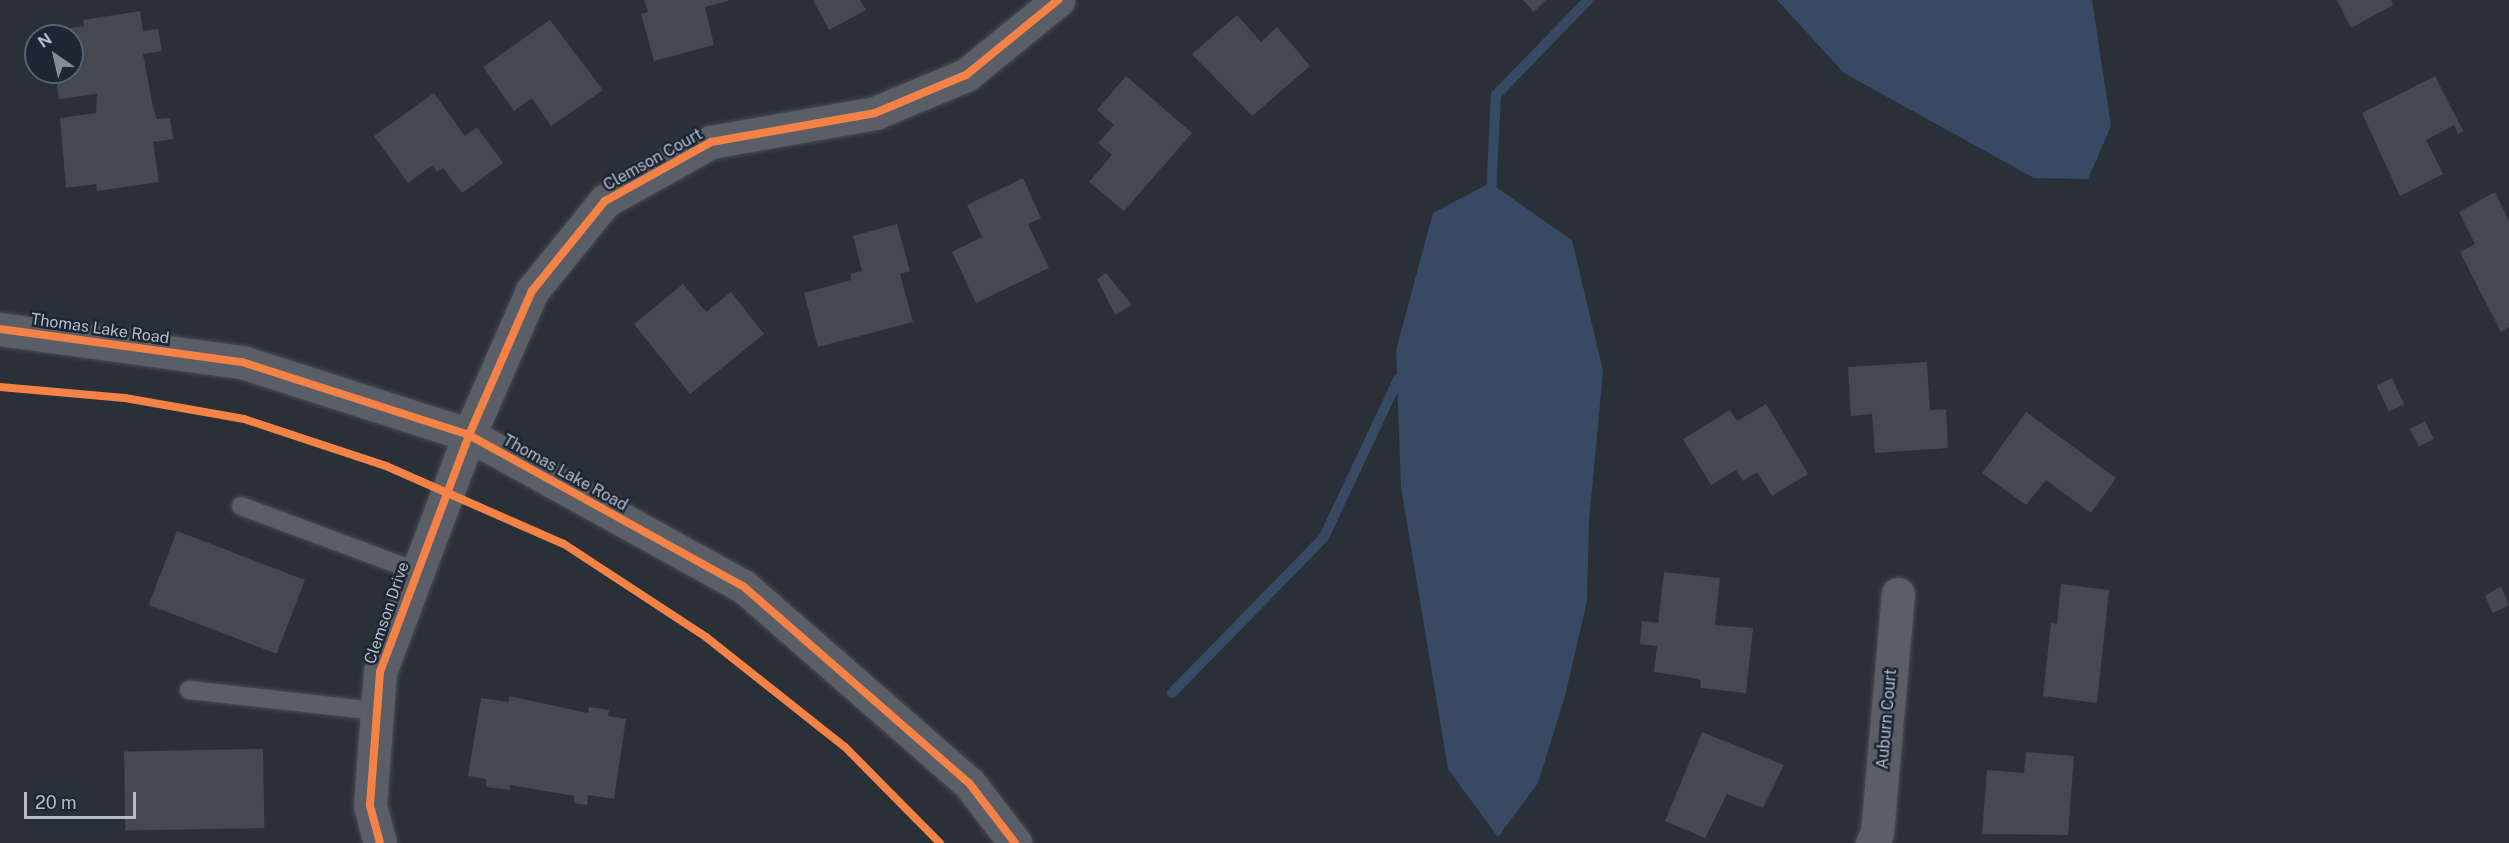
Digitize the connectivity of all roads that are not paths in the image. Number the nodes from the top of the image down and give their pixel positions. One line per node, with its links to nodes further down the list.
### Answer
1 (1058, 0): 3 (street, Clemson Court)
2 (0, 329): 3 (street, Thomas Lake Road)
3 (470, 435): 5 (street, Clemson Drive); 10 (street, Thomas Lake Road)
4 (241, 506): 5 (lane)
5 (416, 571): 8 (street, Clemson Drive)
6 (1898, 594): 11 (street, Auburn Court)
7 (189, 690): 8 (lane)
8 (377, 711): 9 (street, Clemson Drive)
9 (380, 843)
10 (1015, 843)
11 (1872, 843)

